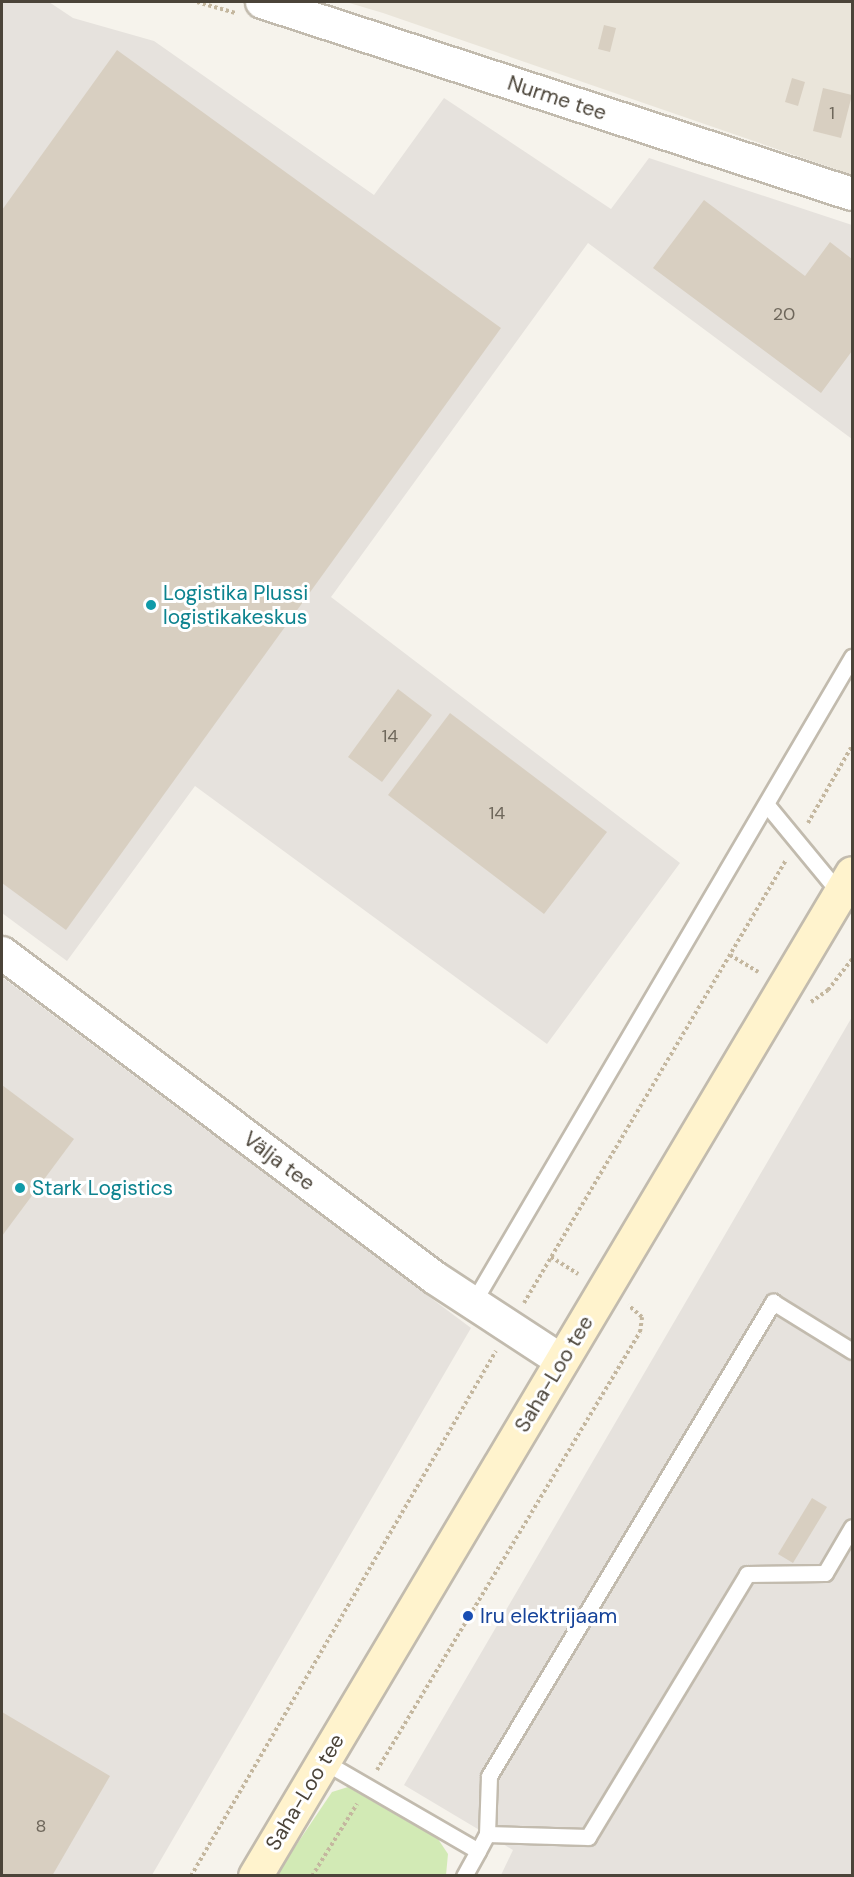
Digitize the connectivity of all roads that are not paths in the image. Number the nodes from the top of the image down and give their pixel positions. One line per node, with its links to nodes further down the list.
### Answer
1 (262, 2): 2 (street, Nurme tee)
2 (852, 194)
3 (852, 657): 4 (lane)
4 (767, 805): 5 (lane); 7 (lane)
5 (848, 890): 9 (main road, Saha-Loo tee)
6 (2, 953): 7 (street, Välja tee)
7 (474, 1301): 9 (street, Välja tee)
8 (852, 1351): 12 (lane)
9 (562, 1362): 11 (main road, Saha-Loo tee)
10 (852, 1527): 12 (lane)
11 (323, 1761): 13 (lane); 14 (main road, Saha-Loo tee)
12 (487, 1834): 13 (lane)
13 (477, 1851): 15 (lane)
14 (255, 1875)
15 (464, 1875)

